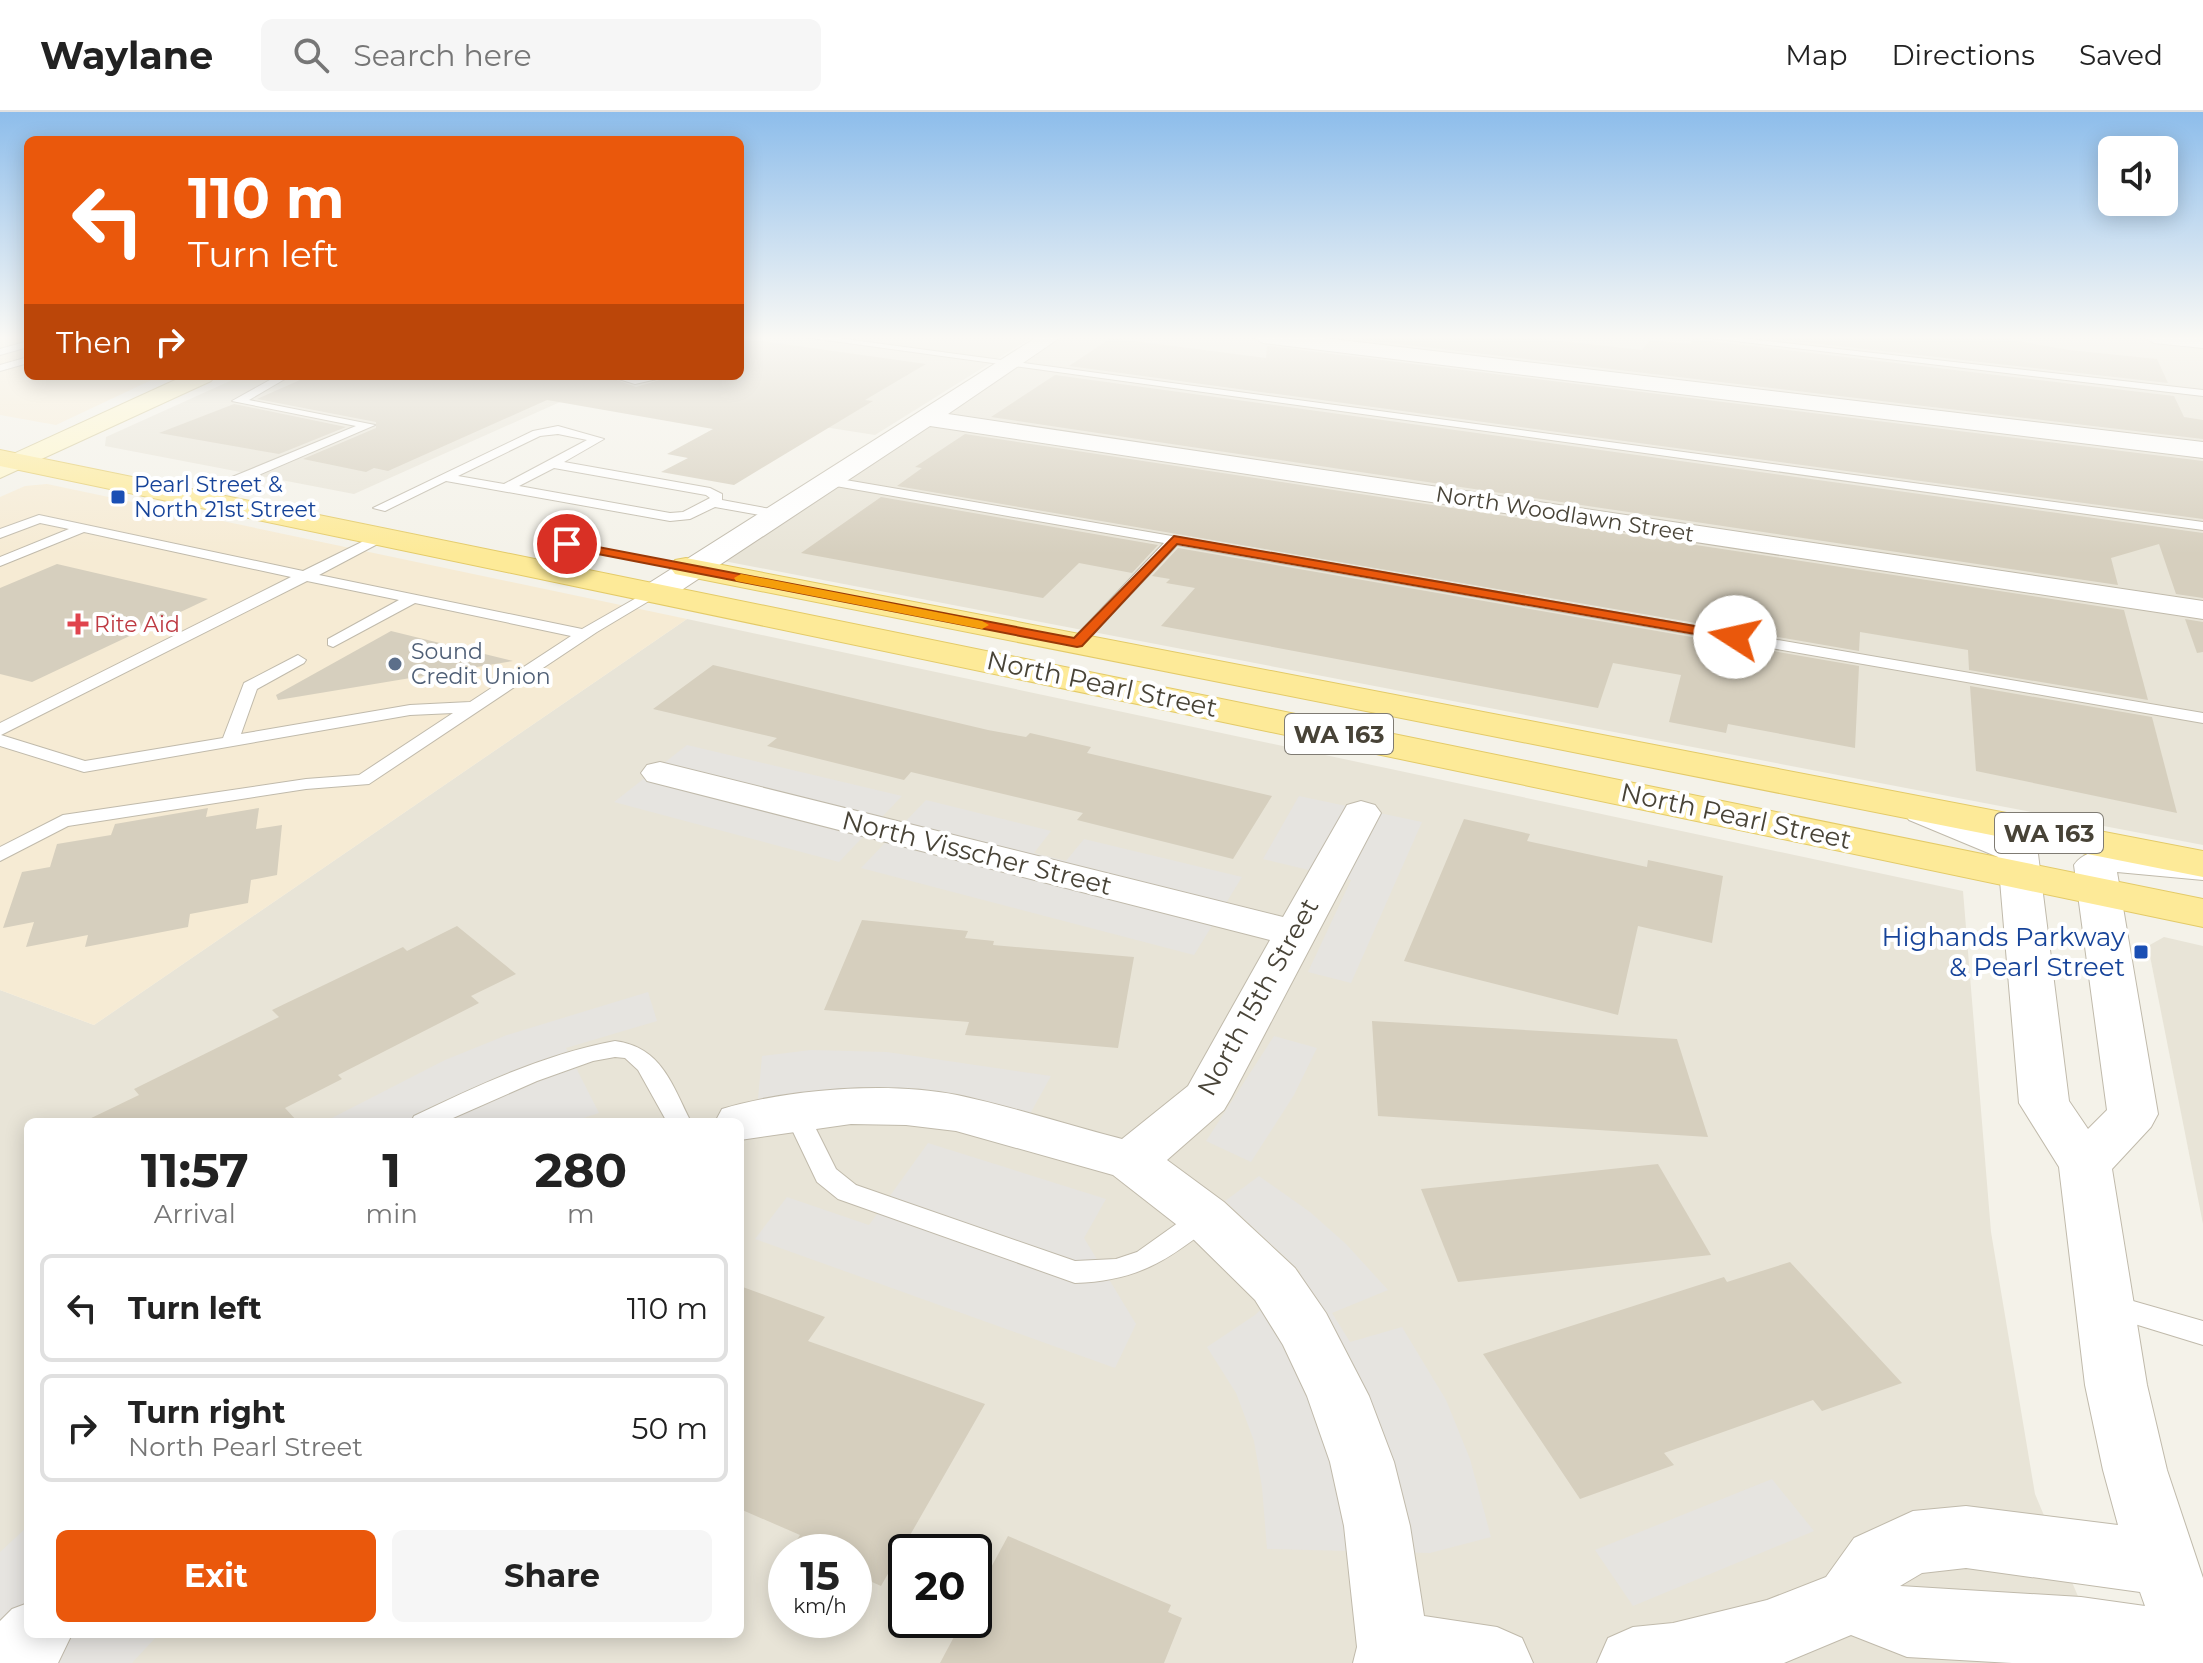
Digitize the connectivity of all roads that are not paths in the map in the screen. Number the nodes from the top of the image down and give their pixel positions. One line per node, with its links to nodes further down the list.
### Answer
1 (129, 409): 8 (main road)
2 (284, 409): 13 (lane)
3 (939, 409): 6 (street)
4 (1349, 409): 20 (lane)
5 (1865, 409): 9 (street)
6 (926, 418): 14 (street); 29 (street, North Woodlawn Street)
7 (0, 433): 8 (main road, North Pearl Street / WA 163)
8 (53, 444): 10 (main road); 13 (main road, North Pearl Street / WA 163)
9 (2203, 450)
10 (6, 463): 19 (main road, North Pearl Street / WA 163)
11 (552, 464): 12 (lane); 15 (lane); 16 (lane)
12 (444, 477): 15 (lane); 19 (lane)
13 (236, 480): 19 (main road, North Pearl Street / WA 163)
14 (828, 481): 17 (street); 23 (lane)
15 (506, 488): 16 (lane)
16 (714, 503): 17 (lane)
17 (776, 514): 25 (street)
18 (427, 517): 19 (main road, North Pearl Street / WA 163)
19 (381, 522): 26 (lane); 27 (main road, North Pearl Street / WA 163)
20 (2203, 526)
21 (83, 528): 22 (lane); 24 (lane); 26 (lane)
22 (0, 534)
23 (1174, 540): 32 (lane); 35 (lane)
24 (0, 562)
25 (693, 569): 27 (street); 32 (main road, North Pearl Street / WA 163)
26 (305, 576): 28 (lane); 36 (lane)
27 (651, 576): 30 (lane); 44 (main road, North Pearl Street / WA 163)
28 (414, 598): 30 (lane); 31 (lane)
29 (2203, 610)
30 (584, 634): 34 (lane)
31 (333, 642)
32 (1077, 643): 40 (main road, North Pearl Street / WA 163)
33 (298, 660): 37 (lane)
34 (474, 707): 37 (lane); 42 (lane)
35 (2203, 718)
36 (0, 730)
37 (231, 739): 38 (lane)
38 (0, 740)
39 (660, 773): 47 (street, North Visscher Street)
40 (1896, 802): 43 (main road, North Pearl Street / WA 163); 44 (street)
41 (1361, 813): 47 (street, North 15th Street)
42 (0, 855)
43 (2203, 866): 45 (street)
44 (2021, 875): 45 (main road, North Pearl Street / WA 163); 53 (street)
45 (2100, 892): 46 (main road, North Pearl Street / WA 163); 53 (street)
46 (2203, 913)
47 (1295, 933): 52 (street, North 15th Street)
48 (797, 1115): 51 (street); 52 (street); 54 (lane)
49 (432, 1118): 50 (lane)
50 (677, 1118)
51 (744, 1122)
52 (1131, 1161): 54 (street)
53 (2085, 1165): 55 (street)
54 (1205, 1217): 60 (street)
55 (2104, 1304): 56 (lane); 57 (street)
56 (2203, 1333)
57 (2163, 1563): 58 (street); 61 (street)
58 (1850, 1601): 61 (street); 64 (street)
59 (33, 1638): 62 (street)
60 (1391, 1655): 63 (street)
61 (2199, 1656)
62 (8, 1663)
63 (1497, 1663)
64 (1633, 1663)

